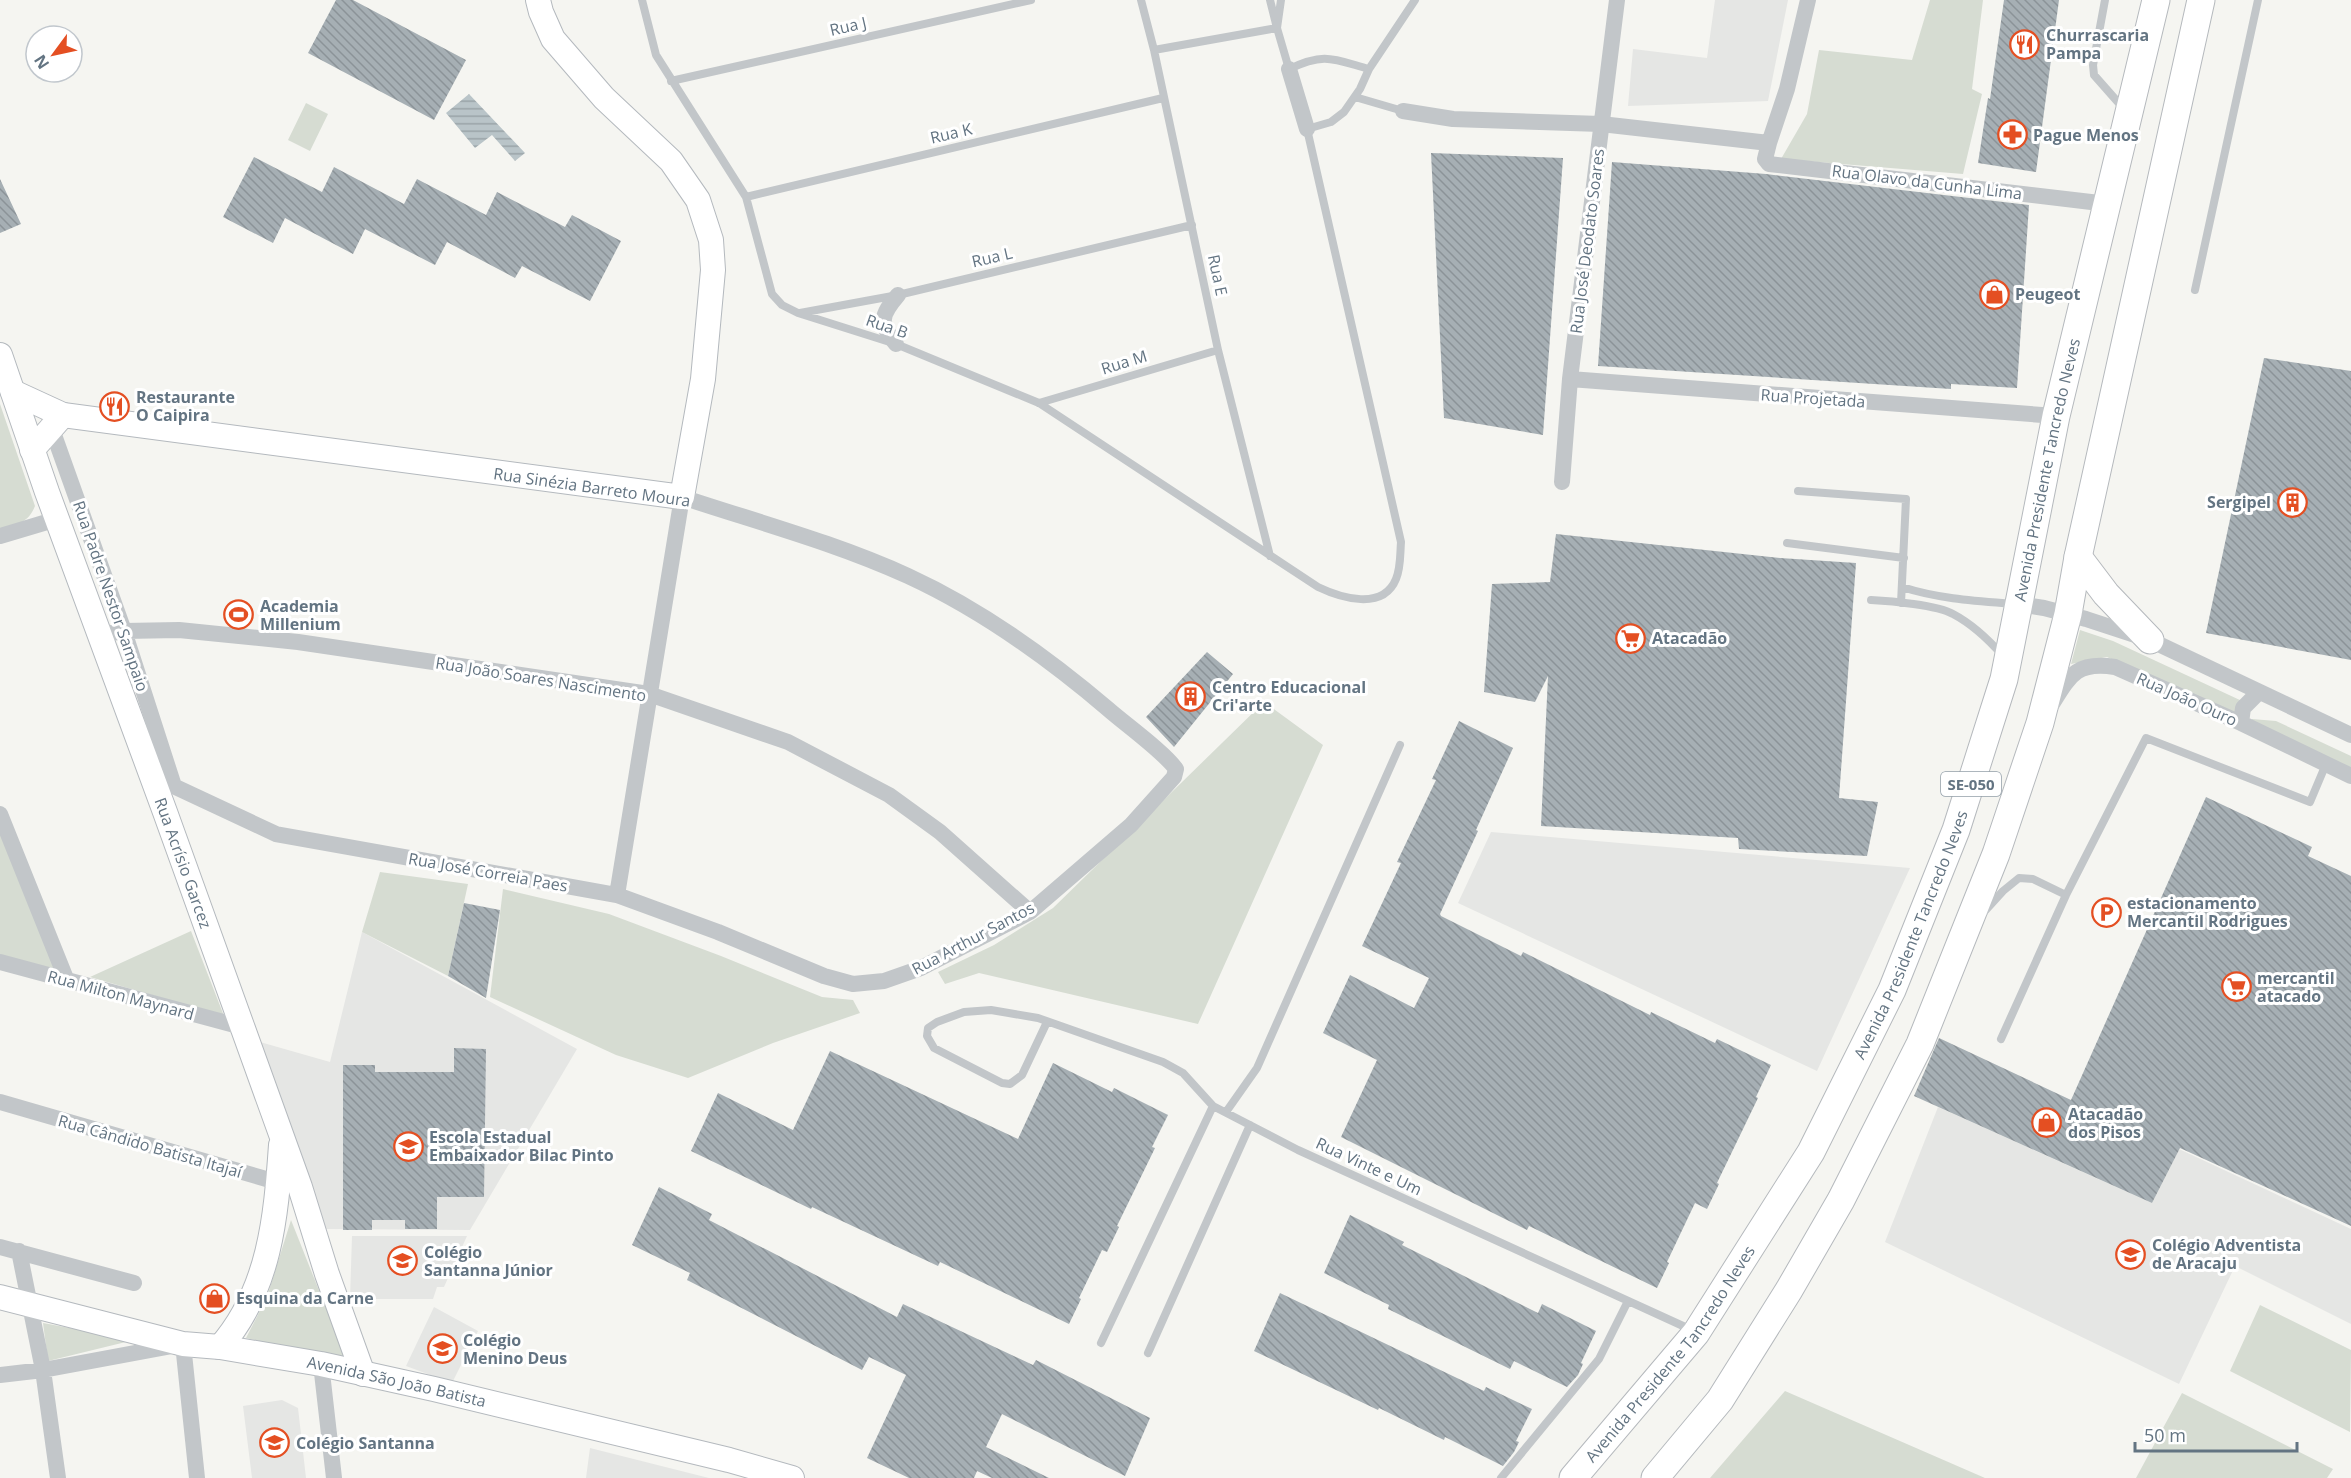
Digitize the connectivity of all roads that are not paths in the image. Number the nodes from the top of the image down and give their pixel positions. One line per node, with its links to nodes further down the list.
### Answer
1 (538, 0): 43 (street)
2 (642, 0): 18 (lane, Rua B)
3 (1031, 0): 18 (lane, Rua J)
4 (1141, 0): 15 (lane, Rua E)
5 (1270, 0): 14 (lane)
6 (1281, 0): 14 (lane)
7 (1414, 0): 17 (lane)
8 (1617, 0): 23 (street, Rua José Deodato Soares)
9 (1808, 0): 25 (street)
10 (2105, 0): 22 (lane)
11 (2156, 0): 22 (main road, Avenida Presidente Tancredo Neves / SE-050)
12 (2201, 0): 48 (main road, SE-050)
13 (2258, 0): 29 (lane)
14 (1277, 28): 15 (lane); 16 (lane)
15 (1154, 50): 20 (lane, Rua E)
16 (1289, 69): 17 (lane); 24 (street)
17 (1369, 69): 19 (lane)
18 (671, 81): 26 (lane, Rua B)
19 (1355, 97): 21 (lane); 24 (lane)
20 (1163, 98): 26 (lane, Rua K); 28 (lane, Rua E)
21 (1403, 111): 23 (street)
22 (2128, 114): 27 (main road, Avenida Presidente Tancredo Neves / SE-050)
23 (1601, 124): 25 (street); 35 (street, Rua José Deodato Soares)
24 (1307, 129): 47 (lane, Rua B)
25 (1770, 143): 27 (street, Rua Olavo da Cunha Lima)
26 (746, 197): 31 (lane, Rua B)
27 (2108, 204): 39 (main road, Avenida Presidente Tancredo Neves / SE-050)
28 (1192, 225): 30 (lane, Rua L); 33 (lane, Rua E)
29 (2195, 290)
30 (898, 295): 31 (lane, Rua L); 32 (street)
31 (798, 313): 32 (lane, Rua B)
32 (896, 344): 37 (lane, Rua B)
33 (1218, 350): 37 (lane, Rua M); 47 (lane, Rua E)
34 (0, 355): 36 (street, Rua Acrísio Garcez)
35 (1570, 380): 39 (street, Rua Projetada); 41 (street, Rua José Deodato Soares)
36 (13, 392): 38 (street, Rua Sinézia Barreto Moura); 40 (street, Rua Acrísio Garcez)
37 (1039, 403): 47 (lane, Rua B)
38 (53, 416): 40 (street); 43 (street, Rua Sinézia Barreto Moura); 55 (street, Rua Padre Nestor Sampaio)
39 (2056, 416): 53 (main road, Avenida Presidente Tancredo Neves / SE-050)
40 (32, 450): 44 (street, Rua Acrísio Garcez)
41 (1562, 482)
42 (1798, 491): 49 (lane)
43 (682, 497): 60 (street); 66 (street, Rua Sinézia Barreto Moura)
44 (57, 519): 45 (street); 56 (street, Rua Acrísio Garcez)
45 (0, 536)
46 (1787, 543): 49 (lane)
47 (1270, 556)
48 (2078, 556): 54 (main road, SE-050); 57 (main road)
49 (1904, 558): 50 (lane)
50 (1902, 587): 52 (lane); 53 (lane)
51 (1871, 600): 52 (lane)
52 (1901, 603): 58 (lane)
53 (2018, 604): 54 (street); 58 (main road, Avenida Presidente Tancredo Neves / SE-050)
54 (2068, 614): 57 (street); 61 (main road, SE-050)
55 (124, 631): 56 (street, Rua João Soares Nascimento); 60 (street, Rua João Soares Nascimento); 69 (street, Rua Padre Nestor Sampaio)
56 (99, 635): 67 (street, Rua Acrísio Garcez)
57 (2150, 640): 59 (street)
58 (2008, 660): 92 (main road, Avenida Presidente Tancredo Neves / SE-050)
59 (2258, 693): 62 (street); 63 (street)
60 (649, 694): 71 (street); 73 (street, Rua João Soares Nascimento)
61 (2040, 723): 62 (street, Rua João Ouro); 74 (main road, SE-050)
62 (2241, 723): 65 (street, Rua João Ouro)
63 (2351, 735)
64 (1400, 745): 83 (lane)
65 (2326, 764): 68 (street, Rua João Ouro); 72 (lane)
66 (1176, 769): 73 (street, Rua Arthur Santos)
67 (152, 776): 69 (street, Rua José Correia Paes); 79 (street, Rua Acrísio Garcez)
68 (2351, 776)
69 (174, 786): 71 (street, Rua José Correia Paes)
70 (0, 814): 77 (street)
71 (617, 895): 76 (street, Rua José Correia Paes)
72 (2066, 895): 74 (lane); 80 (lane)
73 (1030, 912): 76 (street, Rua Arthur Santos)
74 (1963, 936): 107 (main road, SE-050)
75 (0, 962): 77 (street, Rua Milton Maynard)
76 (824, 976)
77 (67, 981): 79 (street, Rua Milton Maynard)
78 (1047, 1022): 78 (lane, Rua Vinte e Um); 82 (lane, Rua Vinte e Um)
79 (242, 1027): 85 (street, Rua Acrísio Garcez)
80 (2001, 1039)
81 (0, 1102): 85 (street, Rua Cândido Batista Itajaí)
82 (1213, 1106): 83 (lane, Rua Vinte e Um); 93 (lane)
83 (1226, 1112): 84 (lane, Rua Vinte e Um)
84 (1250, 1125): 90 (lane, Rua Vinte e Um); 96 (lane)
85 (289, 1185): 95 (street); 99 (street)
86 (0, 1247): 87 (street)
87 (19, 1251): 88 (street); 91 (street)
88 (134, 1283)
89 (0, 1297): 91 (street, Avenida São João Batista)
90 (1628, 1301): 92 (lane, Rua Vinte e Um); 105 (lane)
91 (30, 1304): 94 (street, Avenida São João Batista); 98 (street)
92 (1696, 1333): 106 (main road, Avenida Presidente Tancredo Neves / SE-050)
93 (1101, 1343)
94 (183, 1344): 95 (street, Avenida São João Batista); 98 (street); 102 (street)
95 (220, 1347): 97 (street, Avenida São João Batista)
96 (1148, 1353)
97 (321, 1364): 99 (street, Avenida São João Batista); 103 (street)
98 (43, 1370): 100 (street); 101 (street)
99 (363, 1374): 104 (street, Avenida São João Batista)
100 (0, 1375)
101 (58, 1478)
102 (197, 1478)
103 (334, 1478)
104 (792, 1478)
105 (1501, 1478)
106 (1573, 1478)
107 (1655, 1478)

